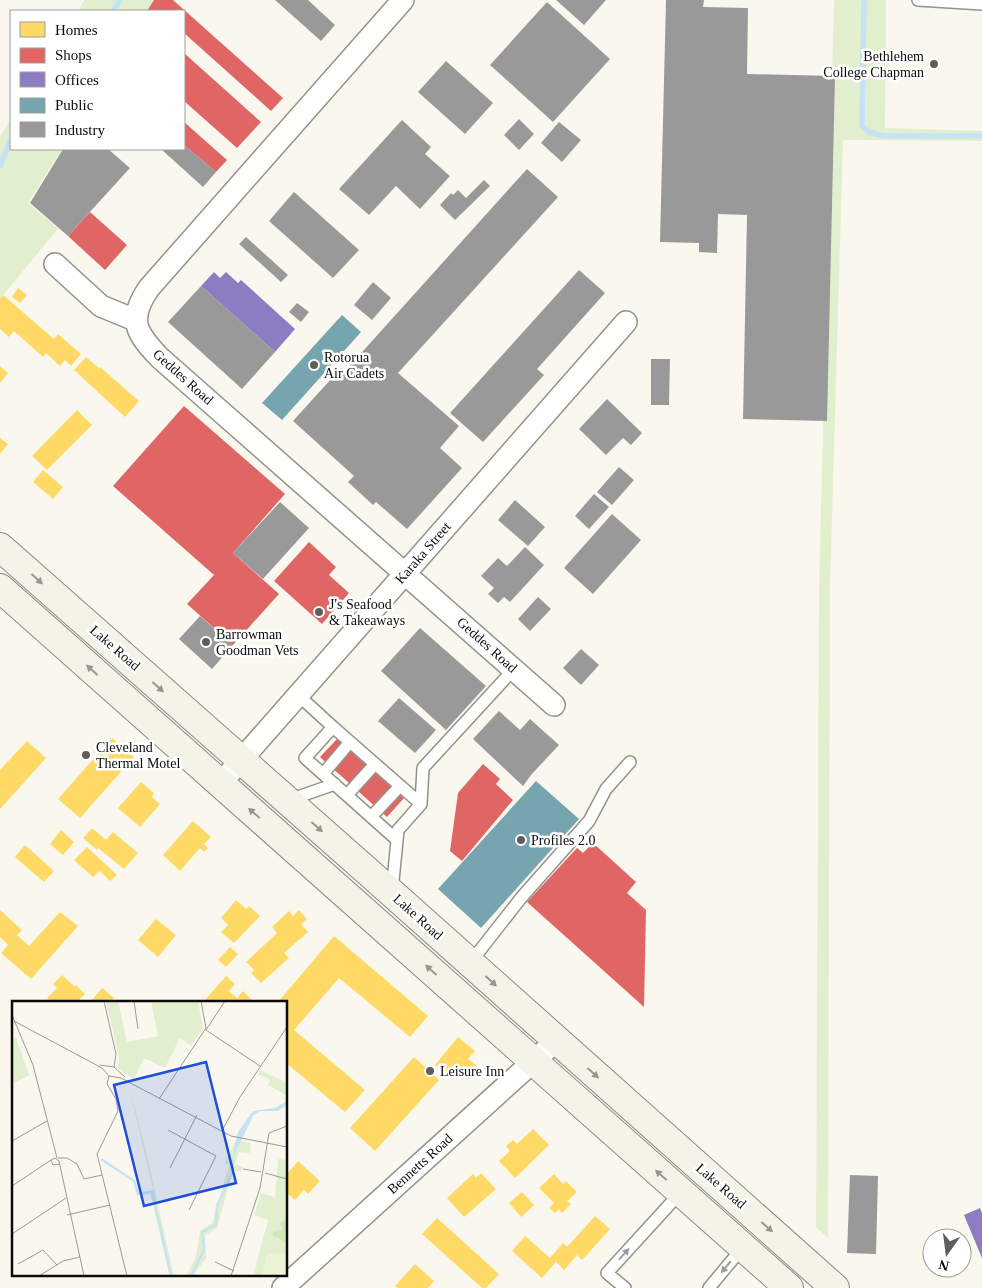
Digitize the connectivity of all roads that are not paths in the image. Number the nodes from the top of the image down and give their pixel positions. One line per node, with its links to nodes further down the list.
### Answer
1 (403, 0): 5 (street)
2 (918, 0): 3 (lane)
3 (982, 4)
4 (55, 264): 5 (street)
5 (135, 320): 8 (street, Geddes Road)
6 (626, 322): 8 (street, Karaka Street)
7 (5, 562): 15 (main road, Lake Road, one-way to 15)
8 (405, 573): 10 (street, Geddes Road); 11 (street, Karaka Street)
9 (0, 588): 19 (main road, one-way to 9)
10 (514, 669): 12 (street, Geddes Road); 24 (lane)
11 (298, 695): 13 (lane); 15 (street, Karaka Street)
12 (554, 705)
13 (332, 727): 14 (lane); 18 (lane)
14 (350, 742): 17 (lane); 18 (lane)
15 (241, 760): 19 (street, Karaka Street); 23 (main road, Lake Road)
16 (630, 762): 28 (lane)
17 (375, 764): 21 (lane); 22 (lane)
18 (323, 774): 20 (lane)
19 (220, 784): 30 (main road, one-way to 19)
20 (334, 784): 22 (lane); 23 (lane)
21 (400, 786): 24 (lane); 25 (lane)
22 (347, 795): 25 (lane)
23 (287, 801): 27 (main road, Lake Road, one-way to 27)
24 (421, 804): 26 (lane)
25 (371, 817): 26 (lane)
26 (397, 840): 27 (lane)
27 (392, 893): 28 (main road, Lake Road)
28 (470, 963): 29 (main road, Lake Road, one-way to 29)
29 (557, 1040): 30 (street, Bennetts Road); 37 (main road, Lake Road, one-way to 37)
30 (533, 1061): 31 (main road, one-way to 30); 33 (street, Bennetts Road)
31 (681, 1192): 32 (main road); 34 (lane, one-way to 31)
32 (743, 1247): 35 (lane, one-way to 35); 36 (main road)
33 (283, 1288)
34 (625, 1288)
35 (709, 1288)
36 (789, 1288)
37 (835, 1288)

